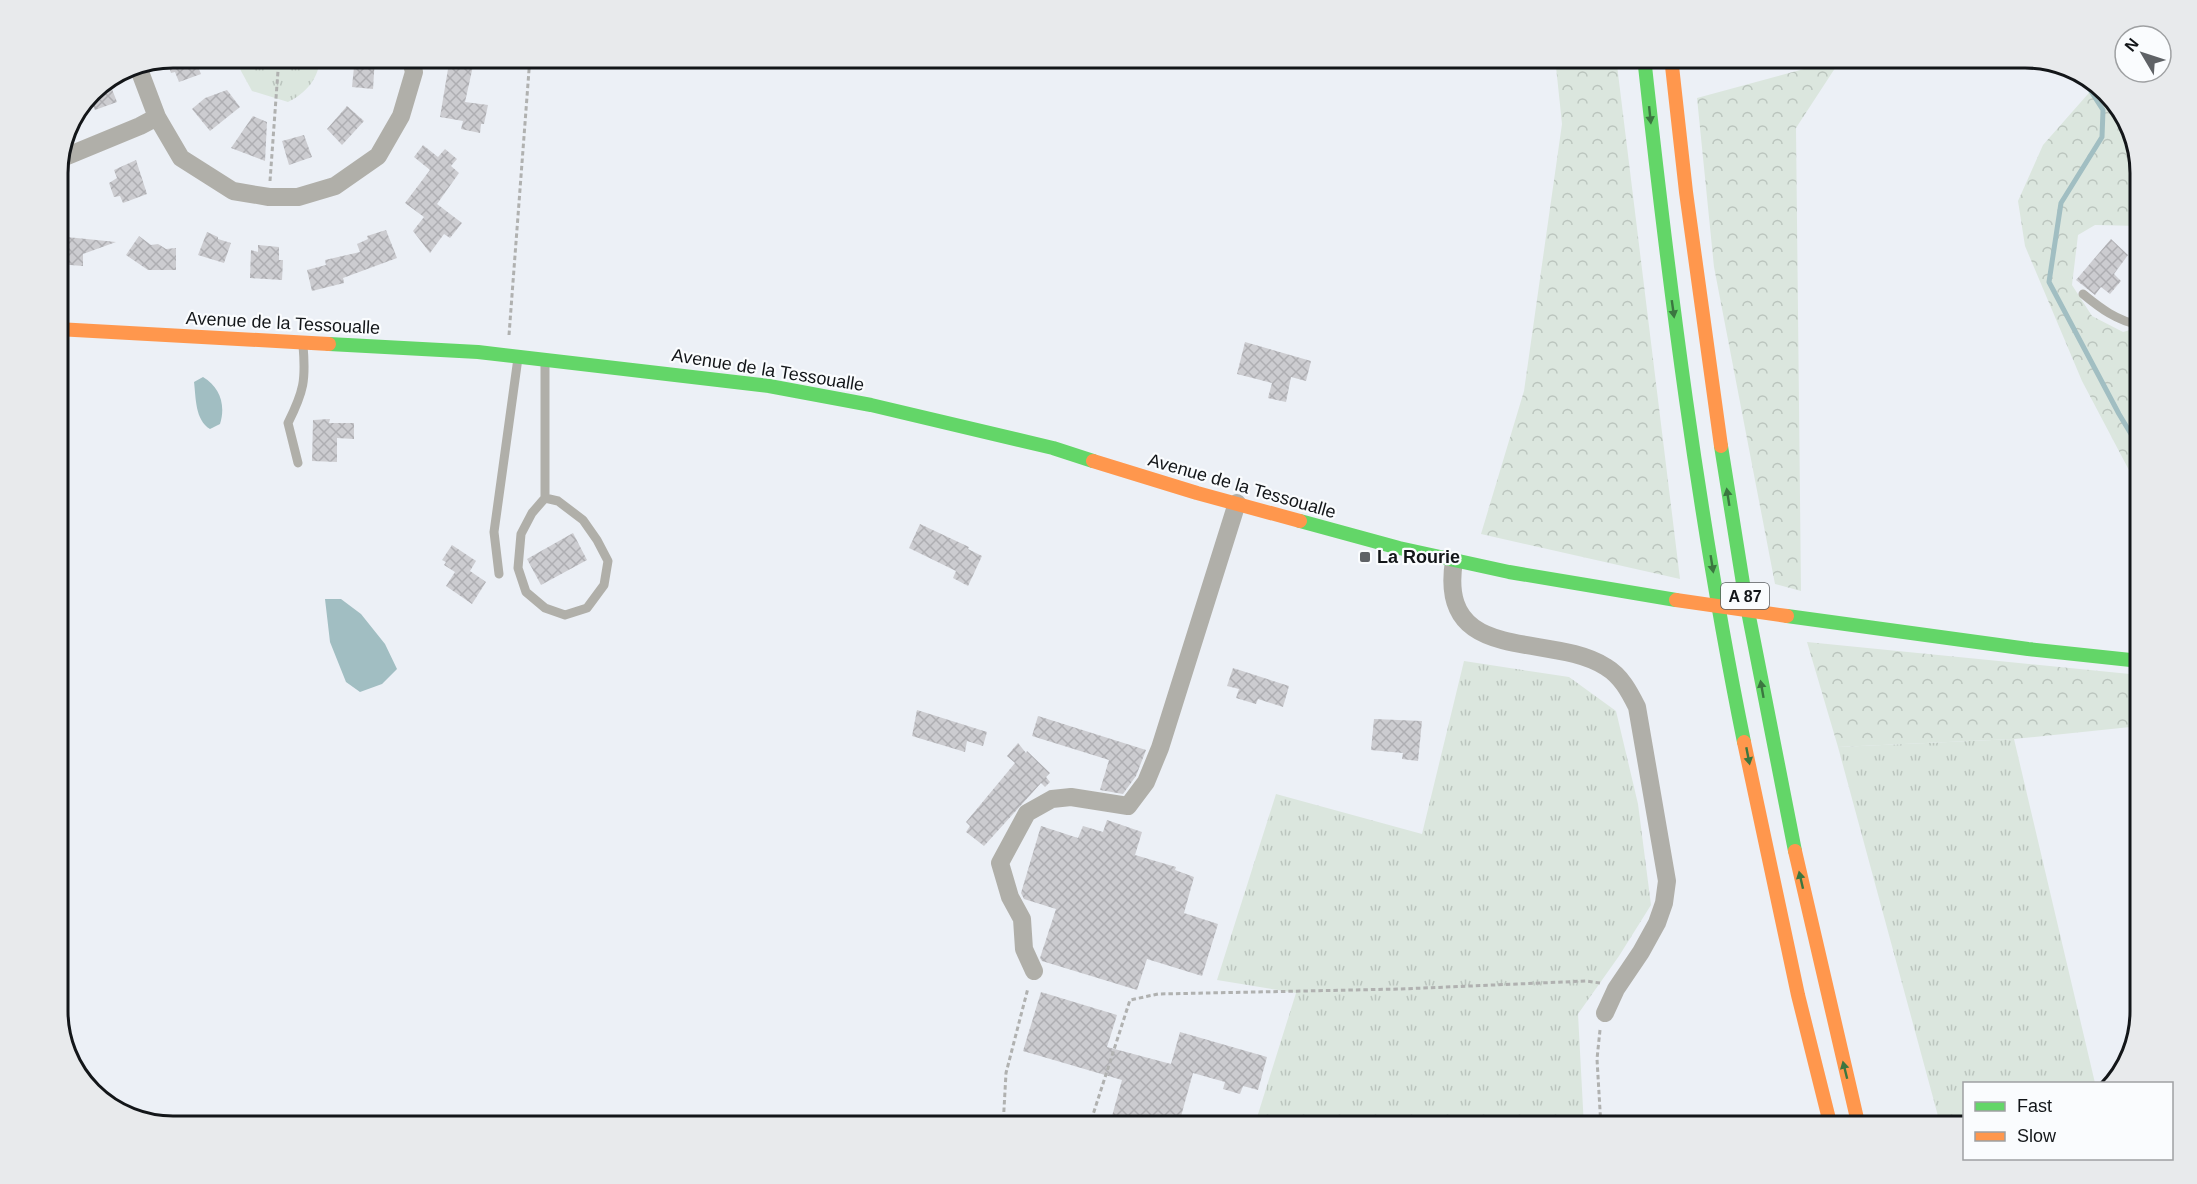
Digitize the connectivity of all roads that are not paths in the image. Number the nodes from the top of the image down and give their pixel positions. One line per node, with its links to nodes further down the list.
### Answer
1 (413, 68): 5 (street)
2 (1645, 68): 21 (main road, A 87, one-way to 21)
3 (1672, 68): 22 (main road, A 87, one-way to 3)
4 (140, 73): 5 (street)
5 (157, 117): 6 (street)
6 (70, 155)
7 (2083, 294): 8 (lane)
8 (2129, 323)
9 (68, 330): 10 (main road, Avenue de la Tessoualle)
10 (303, 342): 11 (main road, Avenue de la Tessoualle); 13 (lane)
11 (513, 355): 12 (main road, Avenue de la Tessoualle); 17 (lane)
12 (545, 359): 14 (lane); 15 (main road, Avenue de la Tessoualle)
13 (298, 462)
14 (545, 498): 14 (lane)
15 (1237, 503): 16 (main road, Avenue de la Tessoualle); 19 (street)
16 (1454, 561): 18 (main road, Avenue de la Tessoualle, bridge); 20 (street)
17 (499, 574)
18 (2130, 660)
19 (1034, 971)
20 (1605, 1013)
21 (1829, 1117)
22 (1857, 1117)

